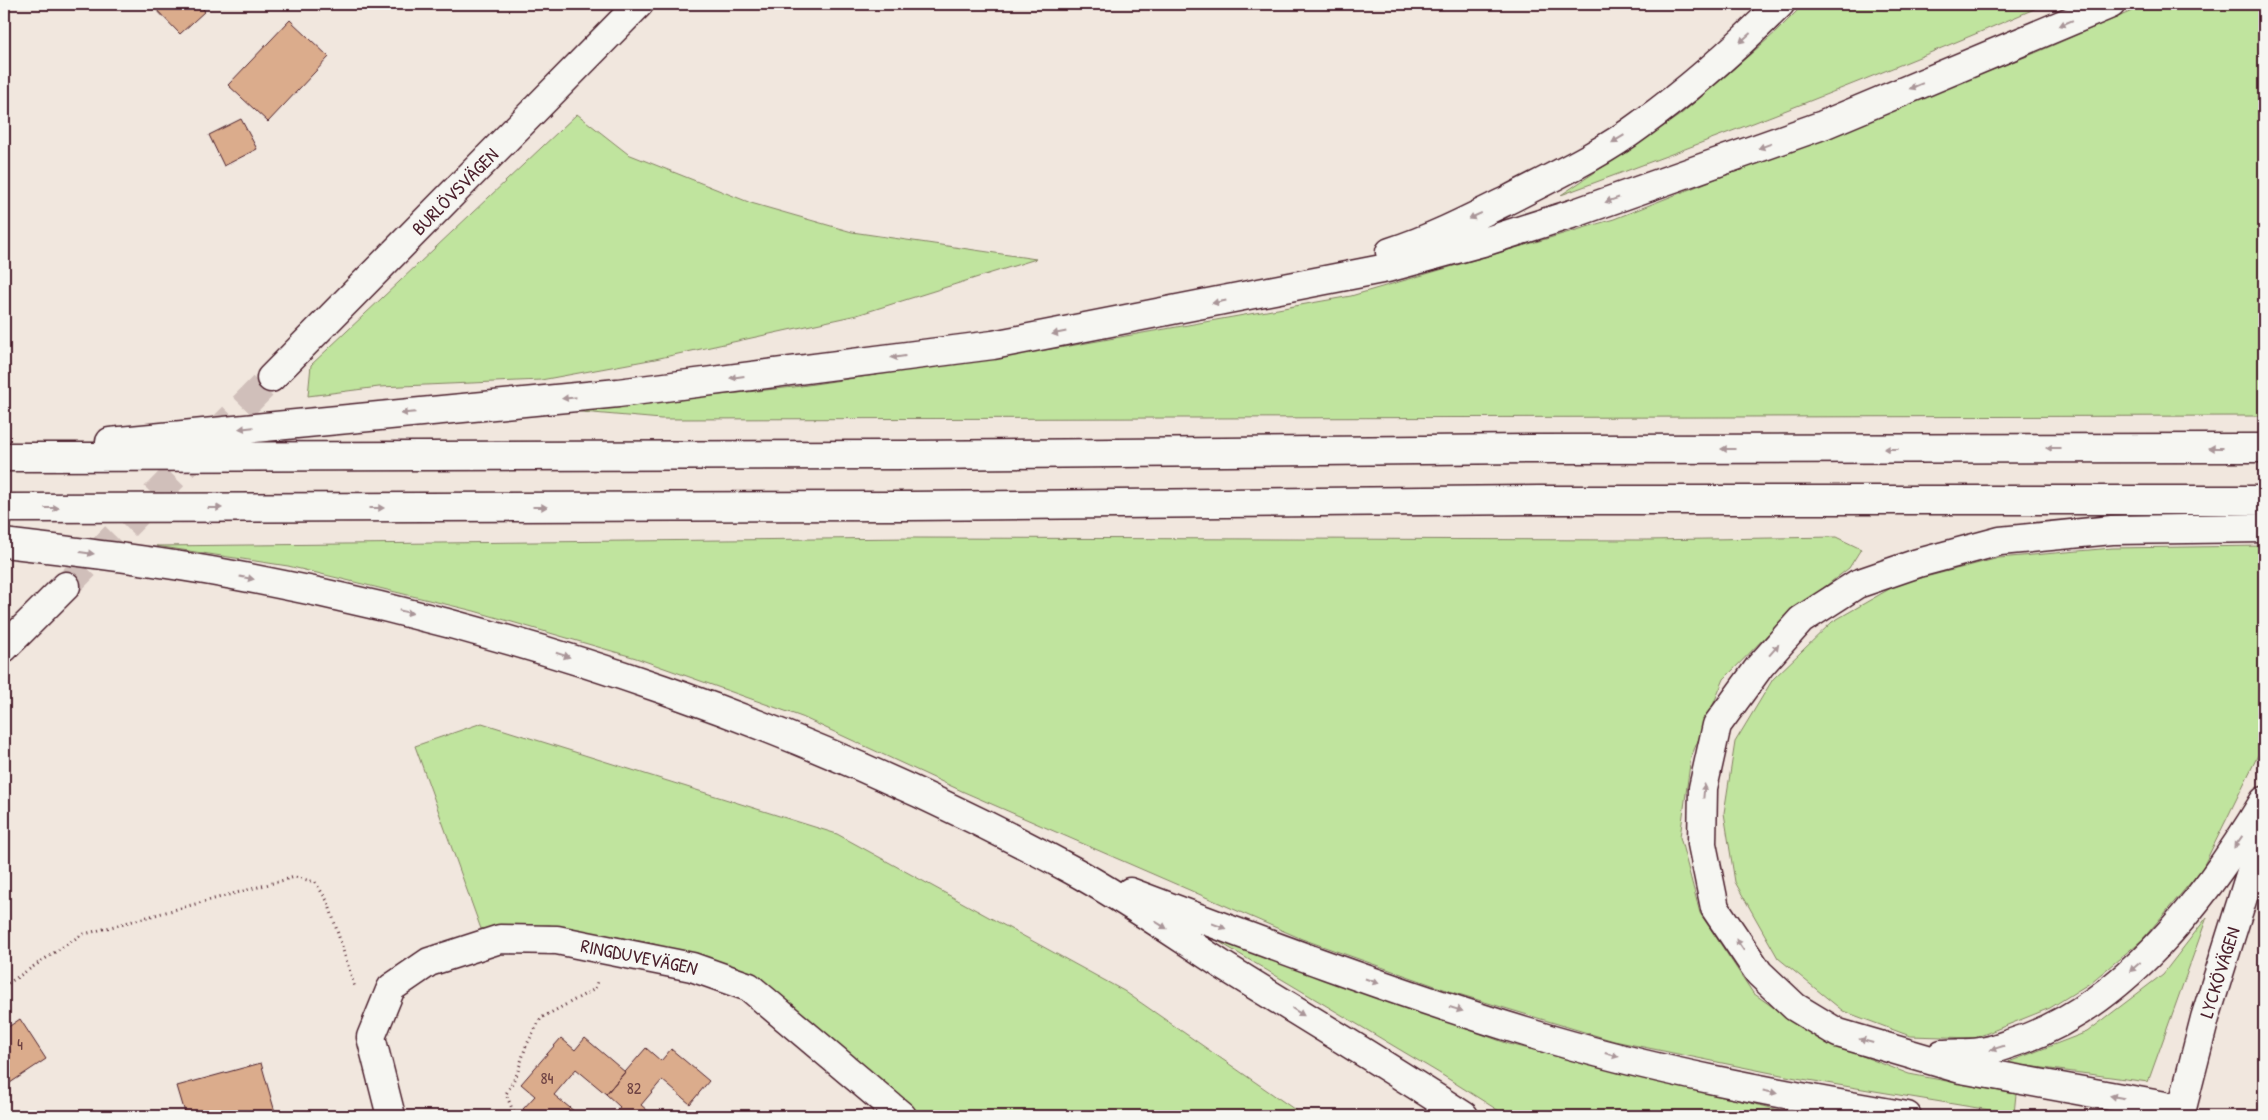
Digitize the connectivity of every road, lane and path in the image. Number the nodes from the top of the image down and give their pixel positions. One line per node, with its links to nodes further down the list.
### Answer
1 (639, 4): 5 (main road, BURLÖVSVÄGEN)
2 (1780, 4): 4 (main road, one-way to 4)
3 (2110, 4): 4 (main road, one-way to 4)
4 (1266, 293): 7 (main road, one-way to 7)
5 (271, 378)
6 (2264, 448): 8 (main road, one-way to 8)
7 (4, 453)
8 (4, 457)
9 (2264, 500): 10 (main road, one-way to 9)
10 (4, 508)
11 (2264, 528): 21 (main road, one-way to 11)
12 (4, 542): 17 (main road, one-way to 17)
13 (66, 586): 14 (main road)
14 (4, 648)
15 (2264, 801): 21 (main road, one-way to 21)
16 (2264, 830): 22 (main road, LYCKÖVÄGEN)
17 (1075, 872): 26 (main road, one-way to 26); 27 (main road, one-way to 27)
18 (610, 950): 20 (main road, RINGDUVEVÄGEN); 24 (path); 25 (main road, RINGDUVEVÄGEN)
19 (4, 986): 20 (path)
20 (371, 1037): 23 (main road)
21 (1913, 1054): 22 (main road, one-way to 21)
22 (2181, 1113)
23 (391, 1116)
24 (515, 1116)
25 (902, 1116)
26 (1464, 1116)
27 (1907, 1116)

